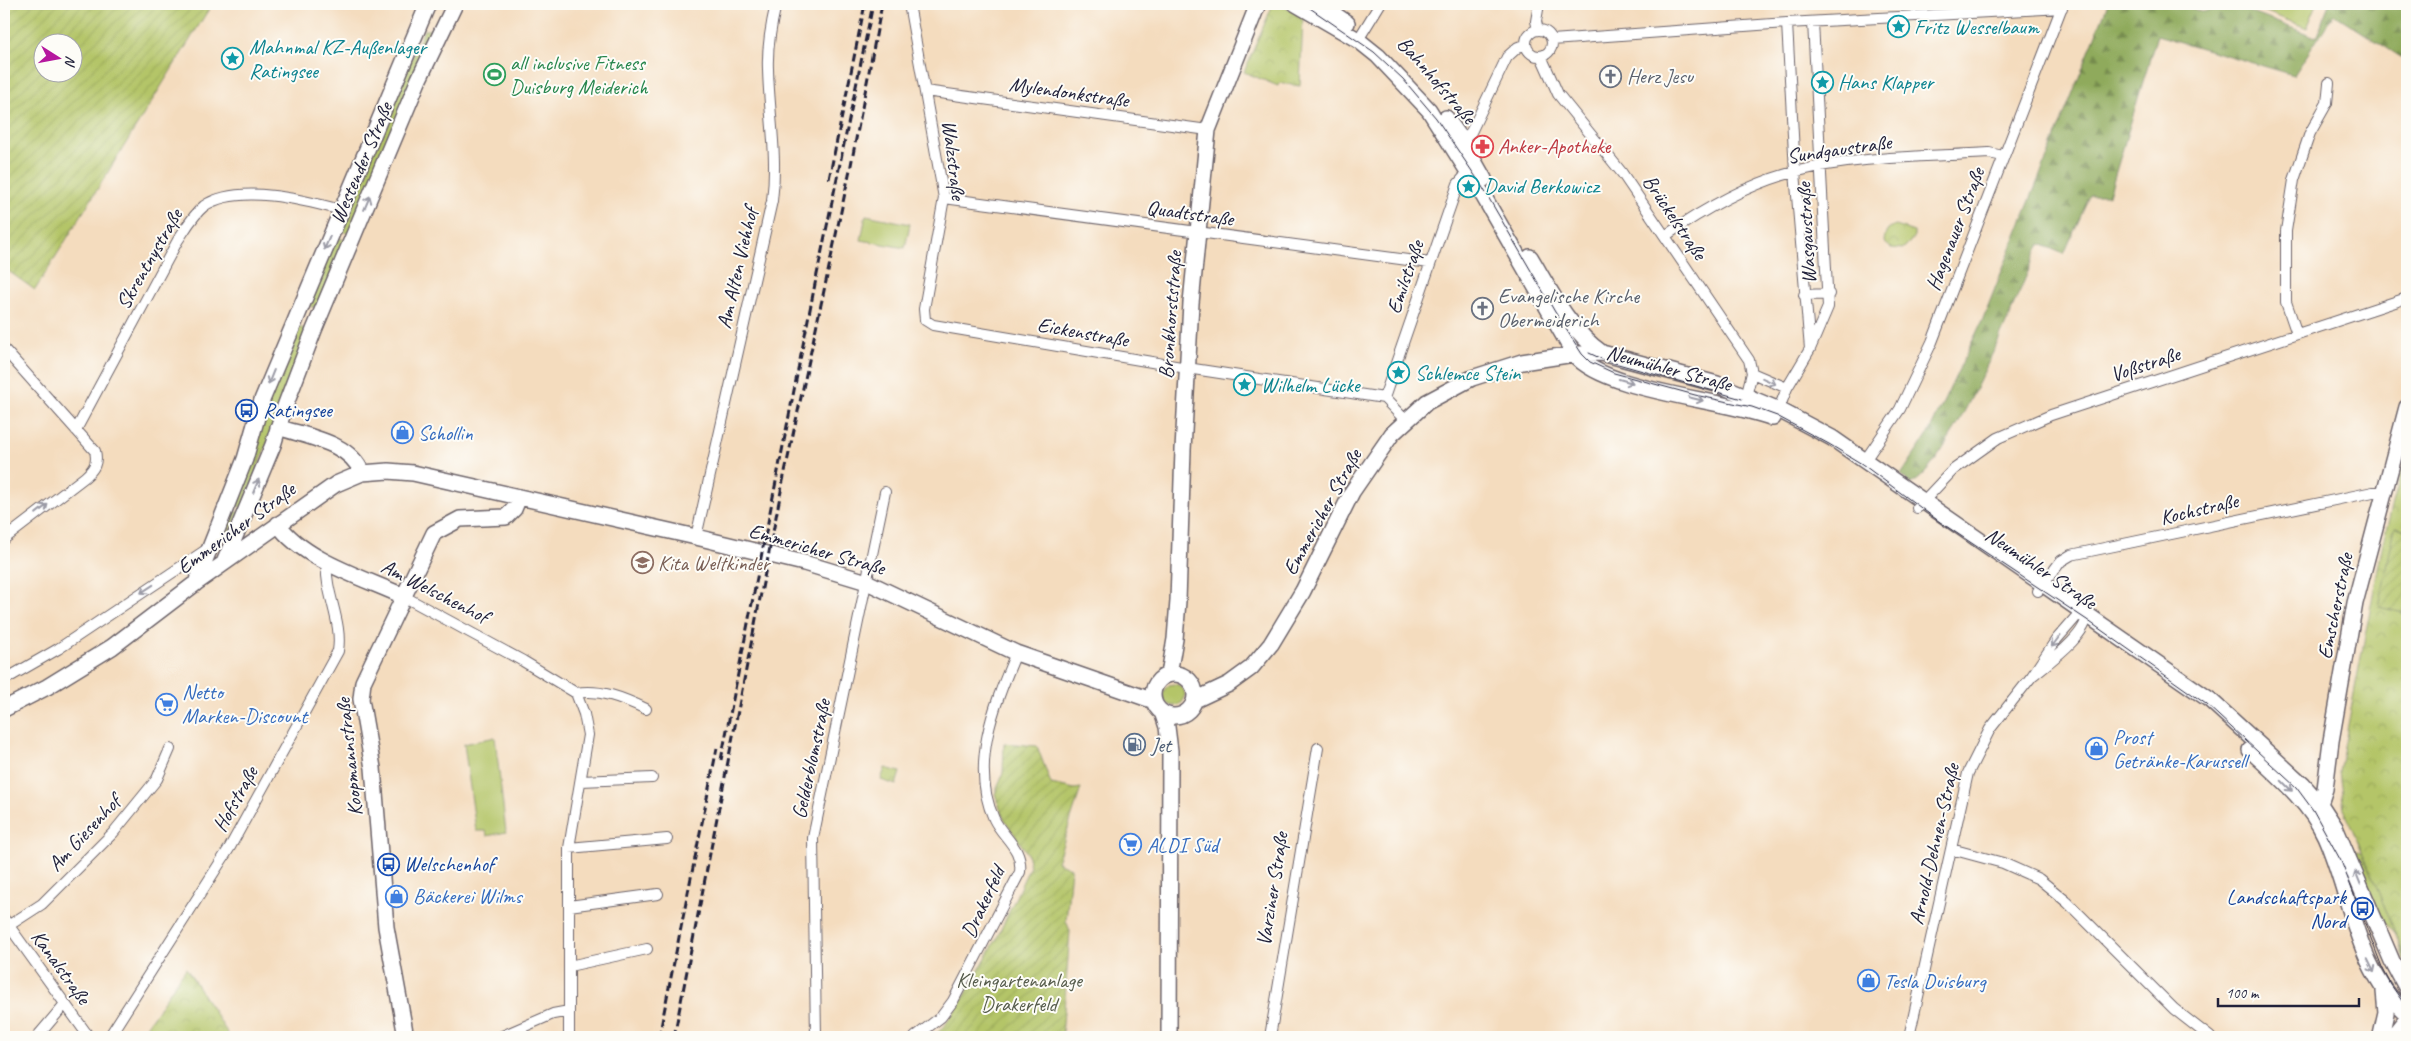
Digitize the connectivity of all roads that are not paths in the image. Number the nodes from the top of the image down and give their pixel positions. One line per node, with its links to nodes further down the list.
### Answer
1 (428, 4): 11 (main road, Westender Straße)
2 (455, 4): 15 (main road, Westender Straße)
3 (776, 4): 63 (street, Am Alten Viehhof)
4 (910, 4): 21 (street, Walzstraße)
5 (1258, 4): 22 (main road, Bronkhorststraße)
6 (1296, 4): 16 (main road, Bahnhofstraße)
7 (1319, 4): 16 (main road, Bahnhofstraße)
8 (1380, 4): 16 (street)
9 (1539, 4): 14 (street)
10 (2063, 6): 12 (street); 24 (street, Hagenauer Straße)
11 (420, 20): 15 (main road); 29 (main road, Westender Straße)
12 (1813, 22): 13 (street); 25 (street, Wasgaustraße)
13 (1787, 23): 17 (street); 27 (street, Wasgaustraße)
14 (1538, 30): 17 (street); 18 (street)
15 (438, 35): 37 (main road, Westender Straße, one-way to 15)
16 (1360, 37): 23 (main road, Bahnhofstraße)
17 (1552, 40): 19 (street)
18 (1526, 45): 19 (street); 23 (street)
19 (1541, 56): 31 (street, Brückelstraße)
20 (2328, 83): 39 (street)
21 (925, 90): 22 (street, Mylendonkstraße); 28 (street, Walzstraße)
22 (1208, 130): 30 (main road, Bronkhorststraße)
23 (1457, 143): 26 (main road, Bahnhofstraße)
24 (2003, 156): 25 (street, Sundgaustraße); 56 (street, Hagenauer Straße)
25 (1822, 167): 27 (street, Sundgaustraße); 33 (street, Wasgaustraße)
26 (1472, 168): 32 (street, Emilstraße); 42 (main road, Bahnhofstraße); 43 (main road, Bahnhofstraße)
27 (1795, 172): 31 (street, Sundgaustraße); 34 (street, Wasgaustraße)
28 (944, 198): 30 (street, Quadtstraße); 38 (street, Walzstraße)
29 (341, 210): 36 (main road, Westender Straße, one-way to 36); 55 (street, Skrentnystraße)
30 (1197, 233): 32 (street, Quadtstraße); 45 (main road, Bronkhorststraße)
31 (1665, 236): 47 (street, Brückelstraße)
32 (1430, 263): 49 (street, Emilstraße)
33 (1829, 294): 34 (street); 40 (street, Wasgaustraße)
34 (1804, 295): 40 (street, Wasgaustraße)
35 (2407, 298): 39 (street, Voßstraße)
36 (303, 302): 37 (main road); 65 (main road, Westender Straße, one-way to 65)
37 (321, 312): 54 (main road, Westender Straße)
38 (925, 320): 45 (street, Eickenstraße)
39 (2297, 334): 61 (street, Voßstraße)
40 (1810, 349): 48 (street, Wasgaustraße)
41 (5, 353): 55 (street)
42 (1602, 353): 43 (main road, Neumühler Straße); 50 (main road, Neumühler Straße)
43 (1574, 354): 44 (main road, Emmericher Straße); 46 (main road, Neumühler Straße)
44 (1545, 360): 46 (main road, Emmericher Straße); 53 (main road, Emmericher Straße)
45 (1187, 368): 49 (street, Eickenstraße); 75 (main road, Bronkhorststraße)
46 (1594, 371): 50 (main road, Neumühler Straße, one-way to 50)
47 (1752, 373): 48 (street, one-way to 48); 50 (street)
48 (1788, 388): 52 (street, Wasgaustraße)
49 (1384, 398): 53 (street)
50 (1744, 402): 52 (main road, Neumühler Straße)
51 (2407, 407): 59 (main road, Emscherstraße)
52 (1777, 415): 56 (main road, Neumühler Straße); 61 (main road, Neumühler Straße)
53 (1406, 421): 75 (main road, Emmericher Straße)
54 (278, 427): 57 (main road); 67 (main road, Westender Straße, one-way to 54)
55 (76, 430): 64 (street, one-way to 55)
56 (1866, 459): 61 (main road, Neumühler Straße)
57 (362, 473): 60 (main road, Emmericher Straße); 62 (main road, Emmericher Straße)
58 (885, 492): 69 (street, Gelderblomstraße)
59 (2385, 492): 70 (street, Kochstraße); 86 (main road, Emscherstraße)
60 (519, 498): 63 (main road, Emmericher Straße); 71 (main road, Koopmannstraße)
61 (1920, 504): 70 (main road, Neumühler Straße)
62 (278, 524): 66 (main road, Am Welschenhof); 67 (main road, Emmericher Straße)
63 (696, 537): 69 (main road, Emmericher Straße)
64 (4, 539)
65 (210, 547): 67 (main road); 68 (main road, Westender Straße)
66 (327, 562): 71 (main road, Am Welschenhof); 104 (street, Hofstraße)
67 (224, 563): 68 (main road, Emmericher Straße)
68 (198, 573): 74 (street, Emmericher Straße, one-way to 74); 78 (main road, Emmericher Straße)
69 (867, 582): 73 (main road, Emmericher Straße); 108 (street, Gelderblomstraße)
70 (2041, 587): 72 (main road, Neumühler Straße)
71 (403, 596): 76 (street, Am Welschenhof); 105 (main road, Koopmannstraße)
72 (2083, 618): 86 (main road, Neumühler Straße); 89 (street, Arnold-Dehnen-Straße)
73 (1016, 653): 77 (main road, Emmericher Straße); 109 (street, Drakerfeld)
74 (4, 680)
75 (1185, 684): 77 (main road); 80 (main road)
76 (576, 693): 79 (street); 85 (street)
77 (1157, 700): 80 (main road, Emmericher Straße); 83 (main road)
78 (4, 709)
79 (646, 709)
80 (1180, 715): 83 (main road)
81 (1318, 748): 111 (street, Varziner Straße)
82 (170, 750): 92 (street, Am Giesenhof)
83 (1170, 751): 110 (main road)
84 (652, 778): 85 (street)
85 (581, 781): 88 (street)
86 (2315, 808): 95 (main road, Neumühler Straße, one-way to 86); 96 (main road, Neumühler Straße, one-way to 96)
87 (667, 839): 88 (street)
88 (569, 848): 91 (street)
89 (1951, 849): 112 (street, Arnold-Dehnen-Straße); 113 (street)
90 (658, 894): 91 (street)
91 (570, 906): 94 (street)
92 (6, 922): 97 (street, Kanalstraße)
93 (647, 949): 94 (street)
94 (569, 966): 98 (street)
95 (2407, 989)
96 (2383, 990): 99 (main road, Neumühler Straße); 100 (main road)
97 (65, 1004): 102 (street); 103 (street, Kanalstraße)
98 (569, 1011): 106 (street); 107 (street)
99 (2406, 1012): 100 (main road)
100 (2384, 1036)
101 (2407, 1036): 114 (main road)
102 (36, 1037)
103 (89, 1037)
104 (109, 1037)
105 (406, 1037)
106 (500, 1037)
107 (569, 1037)
108 (816, 1037)
109 (915, 1037)
110 (1169, 1037)
111 (1270, 1037)
112 (1909, 1037)
113 (2210, 1037)
114 (2402, 1037)

